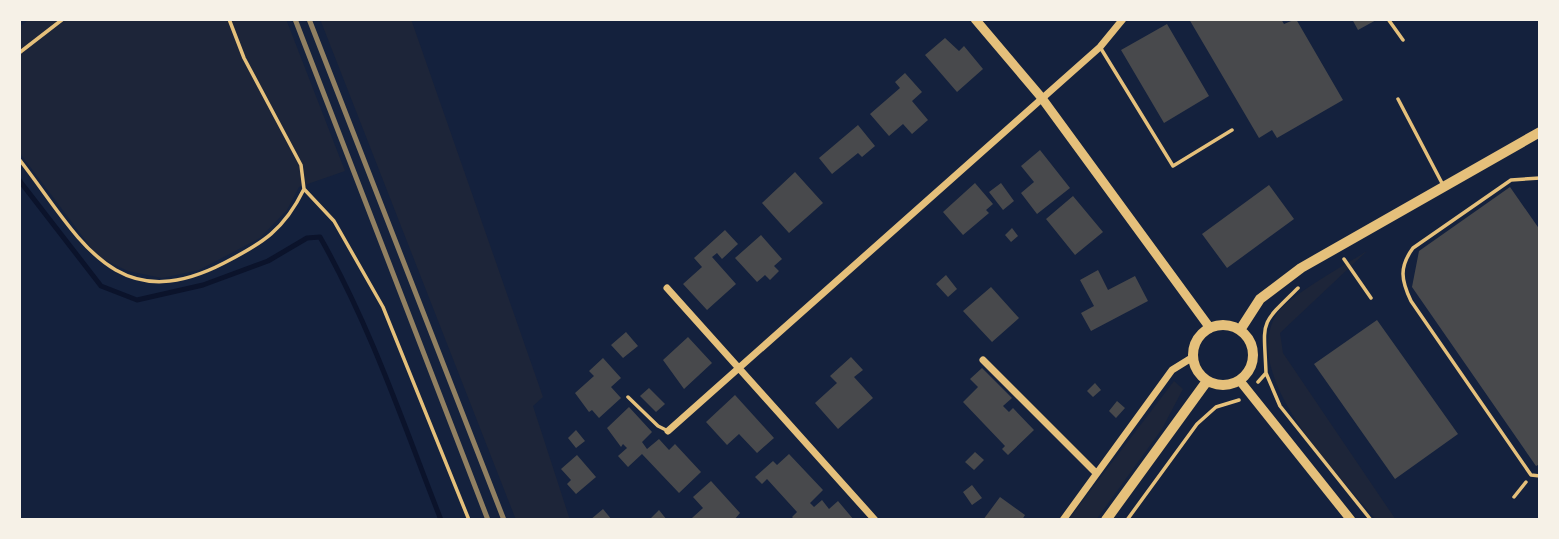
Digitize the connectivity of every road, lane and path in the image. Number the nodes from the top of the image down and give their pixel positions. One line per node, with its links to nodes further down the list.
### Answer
1 (63, 19): 8 (path)
2 (229, 19): 16 (path)
3 (975, 19): 9 (street)
4 (1123, 19): 7 (street)
5 (1388, 19): 6 (path)
6 (1404, 40)
7 (1100, 47): 9 (street); 11 (lane)
8 (19, 53)
9 (1041, 97): 23 (street); 27 (street)
10 (1398, 99): 15 (lane)
11 (1232, 130)
12 (1540, 132): 15 (main road)
13 (19, 159): 16 (path)
14 (1540, 178): 35 (lane)
15 (1444, 187): 24 (main road)
16 (304, 189): 38 (path)
17 (1355, 252): 18 (path)
18 (1344, 259): 19 (path); 22 (path)
19 (1334, 265)
20 (1305, 282): 28 (path)
21 (667, 288): 27 (street)
22 (1371, 298)
23 (1210, 328): 24 (main road); 25 (main road)
24 (1240, 330): 29 (main road)
25 (1193, 357): 30 (main road); 34 (street)
26 (983, 360): 34 (street)
27 (737, 367): 33 (street); 39 (street)
28 (1266, 373): 31 (path); 44 (path)
29 (1240, 380): 30 (main road); 31 (street)
30 (1207, 381): 41 (main road)
31 (1249, 393): 42 (path); 43 (street)
32 (628, 397): 33 (lane)
33 (668, 431)
34 (1096, 473): 40 (street)
35 (1531, 475): 36 (lane); 37 (path)
36 (1540, 476)
37 (1514, 497)
38 (468, 520)
39 (875, 520)
40 (1063, 520)
41 (1106, 520)
42 (1127, 520)
43 (1351, 520)
44 (1371, 520)

